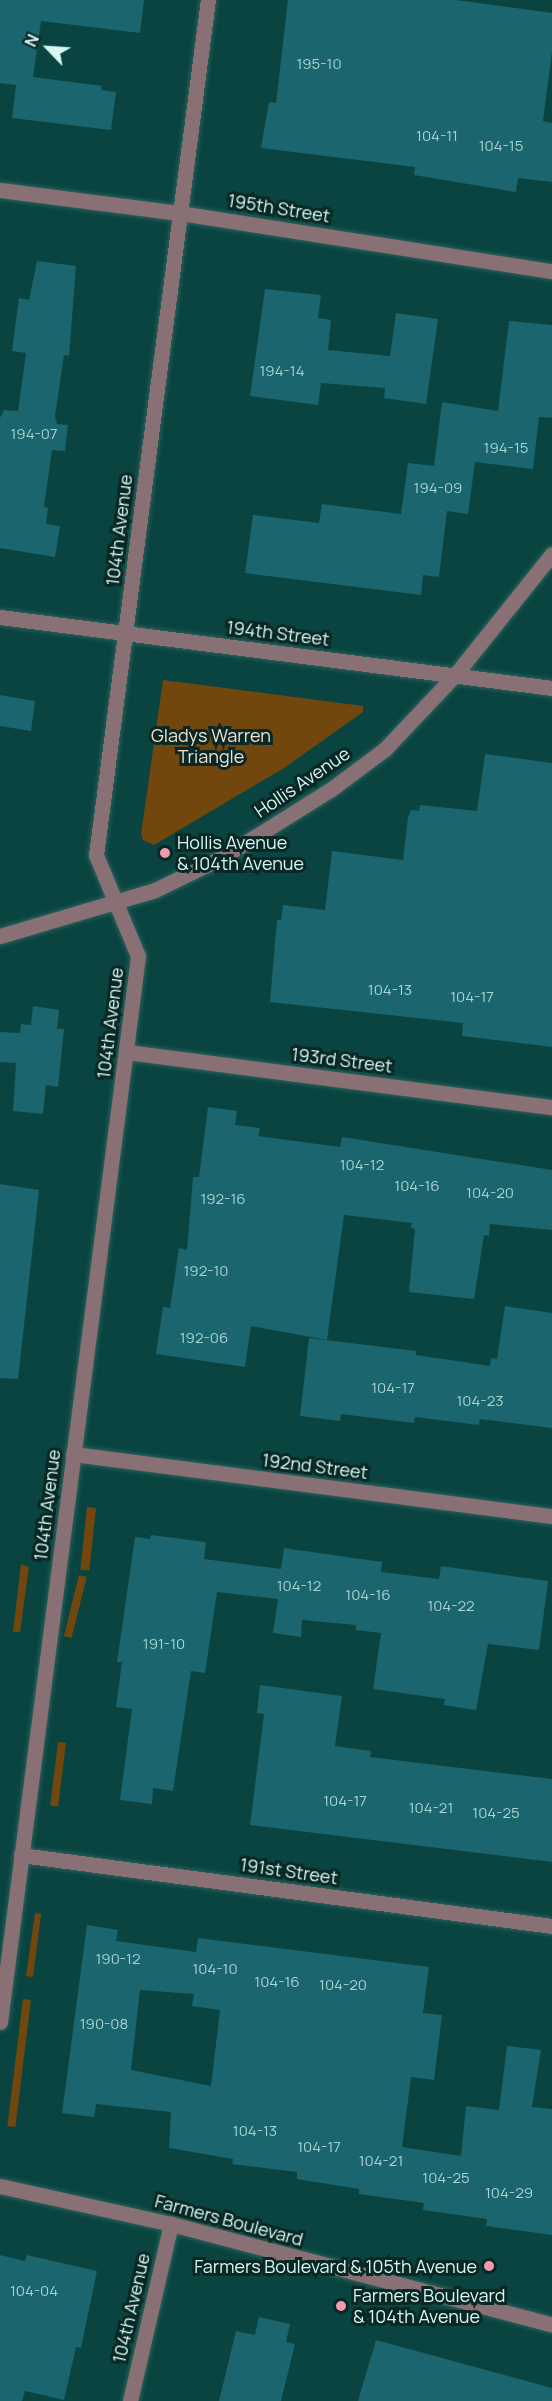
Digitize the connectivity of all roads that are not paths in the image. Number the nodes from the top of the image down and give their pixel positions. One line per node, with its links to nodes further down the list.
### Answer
1 (208, 0): 3 (street, 104th Avenue)
2 (0, 190): 3 (street, 195th Street)
3 (180, 213): 4 (street, 195th Street); 7 (street, 104th Avenue)
4 (552, 271)
5 (552, 554): 8 (street, Hollis Avenue)
6 (0, 617): 7 (street, 194th Street)
7 (125, 633): 8 (street, 194th Street); 10 (street, 104th Avenue)
8 (455, 675): 9 (street, 194th Street); 10 (street, Hollis Avenue)
9 (552, 688)
10 (116, 903): 11 (street, Hollis Avenue); 12 (street, 104th Avenue)
11 (0, 936)
12 (127, 1052): 13 (street, 193rd Street); 14 (street, 104th Avenue)
13 (552, 1107)
14 (73, 1454): 15 (street, 192nd Street); 16 (street, 104th Avenue)
15 (552, 1516)
16 (21, 1855): 17 (street, 191st Street); 18 (street, 104th Avenue)
17 (552, 1926)
18 (0, 2022)
19 (0, 2186): 20 (street, Farmers Boulevard)
20 (171, 2224): 21 (street, Farmers Boulevard); 22 (street, 104th Avenue)
21 (552, 2325)
22 (130, 2401)

